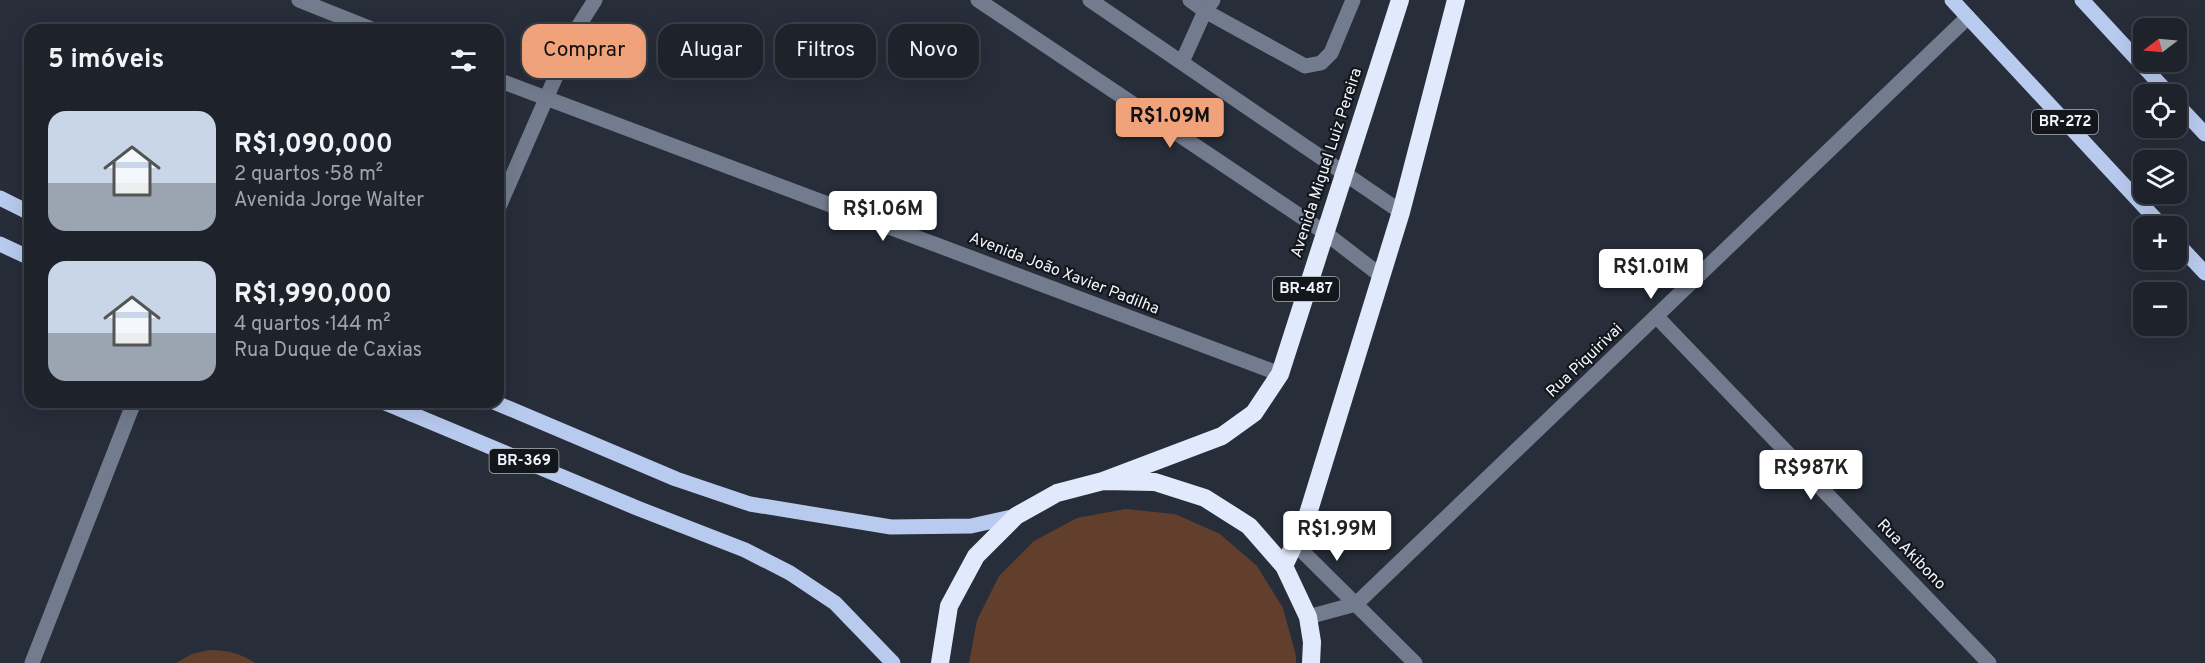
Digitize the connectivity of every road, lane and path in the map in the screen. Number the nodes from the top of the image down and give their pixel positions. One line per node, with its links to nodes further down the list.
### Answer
1 (299, 0): 13 (street)
2 (595, 0): 17 (street)
3 (978, 0): 26 (street)
4 (1090, 0): 14 (street)
5 (1190, 0): 11 (street)
6 (1400, 0): 20 (highway, Avenida Miguel Luiz Pereira / BR-487)
7 (1456, 0): 24 (highway)
8 (1952, 0): 12 (main road, BR-272)
9 (2082, 0): 16 (main road)
10 (1351, 1): 11 (street)
11 (1209, 5): 14 (street)
12 (1968, 17): 25 (main road, BR-272); 32 (street, Rua Piquirivai)
13 (359, 24)
14 (1182, 63): 20 (street)
15 (504, 82): 17 (street, Avenida João Xavier Padilha)
16 (2160, 84)
17 (546, 99): 21 (street); 33 (street, Avenida João Xavier Padilha)
18 (2187, 115): 19 (main road)
19 (2205, 134)
20 (1344, 172): 24 (street); 26 (highway, Avenida Miguel Luiz Pereira / BR-487)
21 (504, 195)
22 (0, 198): 23 (main road)
23 (24, 210)
24 (1401, 213): 31 (highway)
25 (2153, 216)
26 (1324, 232): 31 (street); 33 (highway, Avenida Miguel Luiz Pereira / BR-487)
27 (0, 244): 29 (main road)
28 (2187, 254): 30 (main road)
29 (24, 255)
30 (2205, 273)
31 (1380, 275): 39 (highway)
32 (1657, 317): 41 (street, Rua Piquirivai); 48 (street, Rua Akibono)
33 (1280, 374): 37 (highway, Avenida Miguel Luiz Pereira / BR-487)
34 (504, 406): 38 (main road, BR-369)
35 (132, 408): 43 (street)
36 (413, 408): 44 (main road, BR-369)
37 (1102, 482): 38 (highway); 40 (highway)
38 (1016, 516): 45 (highway)
39 (1294, 543): 40 (highway); 41 (street)
40 (1284, 566): 42 (highway)
41 (1356, 604): 42 (street); 47 (street)
42 (1308, 617): 46 (highway)
43 (32, 663)
44 (893, 663)
45 (940, 663)
46 (1311, 663)
47 (1415, 663)
48 (1989, 663)

